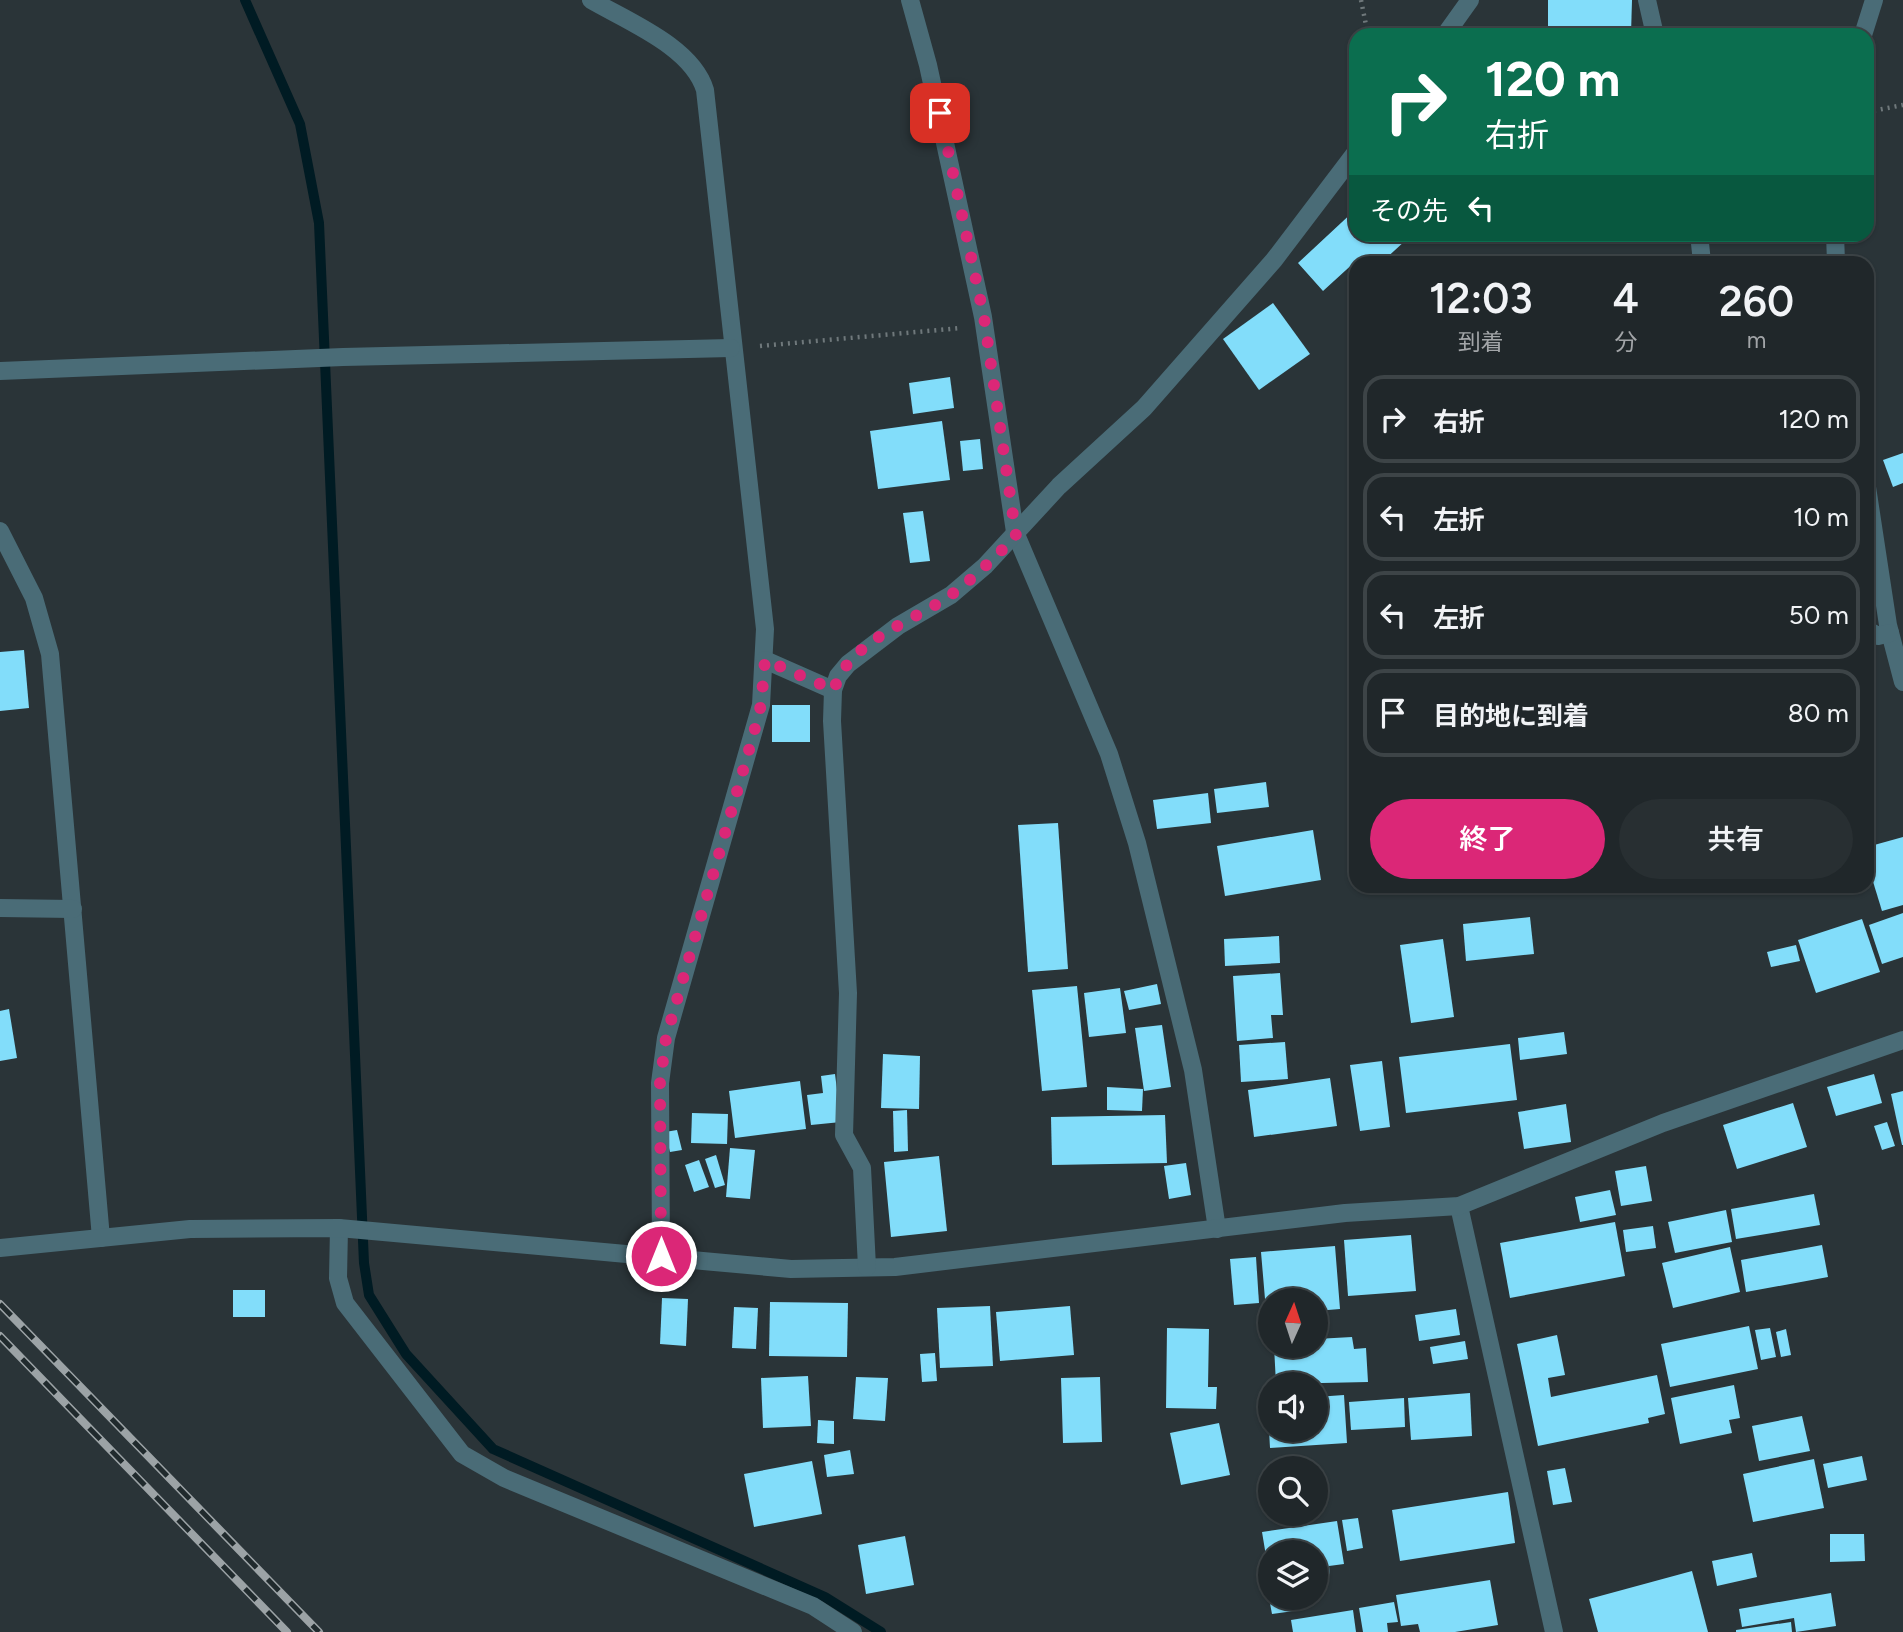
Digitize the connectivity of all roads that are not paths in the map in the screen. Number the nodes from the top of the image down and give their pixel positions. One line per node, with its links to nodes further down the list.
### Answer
1 (591, 0): 10 (street)
2 (910, 0): 14 (street)
3 (1470, 0): 6 (street)
4 (1647, 0): 7 (street)
5 (1874, 0): 8 (street)
6 (1450, 28)
7 (1653, 28)
8 (1865, 28)
9 (1349, 161): 14 (street)
10 (731, 348): 11 (street); 17 (street)
11 (0, 371)
12 (0, 531): 21 (street)
13 (1874, 531): 15 (street)
14 (1016, 536): 19 (street); 25 (street)
15 (1890, 633): 16 (street); 18 (street)
16 (1874, 634)
17 (765, 660): 19 (street); 28 (street)
18 (1903, 682)
19 (834, 690): 29 (street)
20 (0, 908): 21 (street)
21 (73, 909): 26 (street)
22 (1903, 1040): 23 (street)
23 (1460, 1206): 25 (street); 31 (street)
24 (339, 1228): 26 (street); 28 (street); 30 (street)
25 (1217, 1229): 29 (street)
26 (101, 1238): 27 (street)
27 (0, 1248)
28 (661, 1256): 29 (street)
29 (867, 1268)
30 (853, 1632)
31 (1554, 1632)

